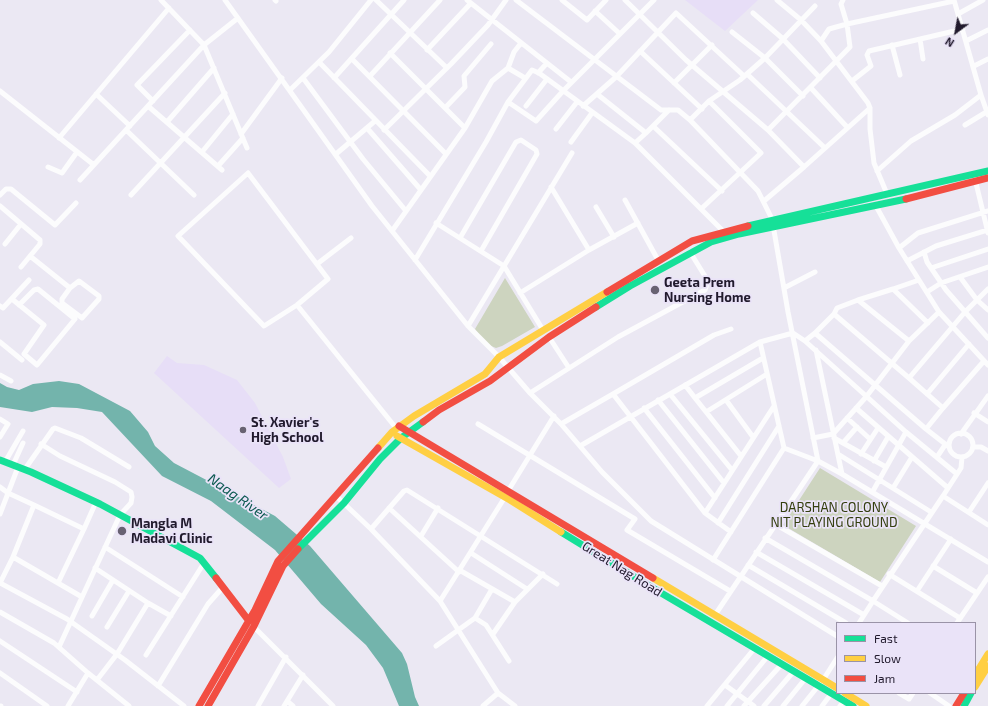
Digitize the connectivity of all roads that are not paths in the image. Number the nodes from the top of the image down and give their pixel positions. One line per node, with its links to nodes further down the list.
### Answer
1 (161, 0): 19 (street)
2 (225, 0): 25 (street)
3 (371, 0): 54 (street)
4 (376, 0): 22 (street)
5 (404, 0): 22 (street)
6 (440, 0): 34 (street)
7 (506, 0): 26 (street)
8 (516, 0): 52 (street)
9 (562, 0): 20 (street)
10 (605, 0): 20 (street)
11 (624, 0): 23 (street)
12 (654, 0): 23 (street)
13 (843, 0): 28 (street)
14 (954, 0): 24 (street); 28 (street)
15 (983, 0): 24 (street)
16 (780, 1): 27 (street)
17 (469, 2): 26 (street); 45 (street)
18 (815, 6): 27 (street)
19 (168, 8): 30 (street); 82 (street)
20 (595, 11): 35 (street)
21 (753, 13): 36 (street)
22 (391, 14): 34 (street); 48 (street)
23 (641, 14): 32 (street); 35 (street)
24 (958, 14): 29 (street)
25 (238, 18): 42 (street); 66 (street)
26 (493, 19): 40 (street); 59 (street)
27 (801, 20): 36 (street); 38 (street)
28 (847, 24): 38 (street); 53 (street)
29 (963, 29): 37 (street); 39 (street)
30 (190, 30): 42 (street); 86 (street)
31 (988, 30): 39 (street)
32 (658, 32): 43 (street); 46 (street); 56 (street)
33 (732, 32): 49 (street)
34 (409, 33): 45 (street); 47 (street)
35 (620, 34): 52 (street)
36 (783, 39): 49 (street); 70 (street)
37 (920, 39): 44 (street); 50 (street)
38 (821, 40): 53 (street)
39 (966, 41): 57 (street)
40 (521, 43): 55 (street); 60 (street)
41 (492, 44): 93 (street)
42 (204, 45): 58 (street); 86 (street)
43 (712, 45): 56 (street); 62 (street)
44 (892, 45): 63 (street); 72 (street)
45 (427, 50): 59 (street)
46 (640, 52): 65 (street); 74 (street)
47 (390, 53): 64 (street); 76 (street)
48 (352, 58): 64 (street); 68 (street)
49 (764, 58): 62 (street); 85 (street)
50 (923, 59)
51 (988, 59): 57 (street)
52 (594, 60): 65 (street); 73 (street)
53 (837, 61): 70 (street); 72 (street)
54 (318, 62): 67 (street); 68 (street)
55 (547, 63): 61 (street); 73 (street)
56 (693, 65): 74 (street); 80 (street)
57 (974, 66): 84 (street)
58 (214, 68): 81 (street); 104 (street)
59 (447, 68): 76 (street)
60 (508, 68): 69 (street); 110 (street)
61 (538, 73): 69 (street); 71 (street)
62 (745, 75): 80 (street); 98 (street)
63 (900, 75)
64 (370, 76): 97 (street)
65 (616, 77): 83 (street); 96 (street)
66 (282, 78): 77 (street); 116 (street)
67 (303, 78): 77 (street); 119 (street)
68 (334, 78): 103 (street)
69 (525, 78): 87 (street)
70 (820, 78): 75 (street)
71 (547, 79): 79 (street); 91 (street)
72 (852, 81): 94 (street)
73 (571, 82): 79 (street)
74 (674, 83): 95 (street)
75 (810, 88): 85 (street); 108 (street)
76 (426, 89): 93 (street); 97 (street)
77 (290, 90): 127 (street)
78 (0, 91): 117 (street)
79 (562, 91): 87 (street); 88 (street)
80 (724, 91): 89 (street); 114 (street)
81 (224, 93): 101 (street); 118 (street)
82 (96, 94): 106 (street); 117 (street)
83 (597, 94): 92 (street); 115 (street)
84 (981, 94): 100 (street); 133 (street)
85 (803, 96): 98 (street)
86 (153, 101): 90 (street)
87 (508, 102): 157 (street)
88 (577, 102): 92 (street); 111 (street)
89 (710, 102): 95 (street); 135 (street)
90 (148, 106): 104 (street); 106 (street)
91 (526, 106)
92 (583, 106): 99 (street)
93 (445, 108): 110 (street)
94 (870, 108): 108 (street); 133 (street)
95 (702, 109): 102 (street)
96 (669, 110): 102 (street); 107 (street)
97 (404, 111): 113 (street); 128 (street)
98 (787, 111): 114 (street); 123 (street)
99 (592, 113): 120 (street); 121 (street)
100 (988, 113): 105 (street)
101 (233, 114): 116 (street); 125 (street)
102 (690, 120): 135 (street)
103 (375, 121): 109 (street); 113 (street)
104 (167, 122): 118 (street)
105 (965, 125)
106 (130, 126): 112 (street)
107 (653, 126): 115 (street); 142 (street)
108 (847, 127): 123 (street)
109 (367, 128): 119 (street); 141 (street)
110 (465, 128): 128 (street)
111 (556, 129)
112 (126, 130): 129 (street); 130 (street)
113 (384, 130): 136 (street)
114 (768, 130): 132 (street)
115 (646, 133): 121 (street)
116 (242, 136): 122 (street); 125 (street)
117 (59, 138): 124 (street)
118 (185, 138): 125 (street); 129 (street)
119 (350, 142): 127 (street); 154 (street)
120 (571, 142)
121 (635, 143): 153 (street)
122 (247, 148)
123 (825, 148): 132 (street)
124 (77, 152): 130 (street); 131 (street)
125 (202, 152)
126 (572, 152): 140 (street)
127 (336, 154): 161 (street)
128 (446, 154): 136 (street)
129 (161, 163): 145 (street); 146 (street)
130 (94, 165): 139 (street)
131 (48, 167)
132 (804, 167): 148 (street)
133 (877, 170): 143 (street)
134 (988, 171): 137 (street)
135 (742, 173): 142 (street); 148 (street)
136 (430, 176): 141 (street)
137 (975, 178): 138 (street); 143 (street); 151 (street); 155 (street)
138 (988, 178)
139 (80, 180)
140 (551, 187): 170 (street); 179 (street)
141 (420, 190): 154 (street)
142 (722, 191): 153 (street)
143 (887, 194): 156 (street)
144 (0, 195): 149 (street)
145 (131, 195)
146 (194, 195)
147 (625, 200): 159 (street)
148 (764, 201): 156 (street)
149 (76, 203)
150 (0, 206): 158 (street)
151 (876, 206): 160 (street); 168 (street)
152 (596, 207): 164 (street)
153 (701, 210): 163 (street)
154 (406, 211): 161 (street)
155 (985, 212): 162 (street); 168 (street)
156 (772, 218): 160 (street); 163 (street)
157 (436, 223): 166 (street); 175 (street)
158 (21, 224): 167 (street); 174 (street)
159 (638, 224): 164 (street); 176 (street)
160 (773, 226): 172 (street); 189 (street)
161 (392, 231): 175 (street)
162 (988, 231): 173 (street)
163 (724, 232): 176 (street)
164 (614, 237): 170 (street)
165 (351, 238): 178 (street)
166 (460, 238): 171 (street); 171 (street)
167 (5, 244)
168 (899, 248): 177 (street)
169 (988, 249): 182 (street)
170 (589, 250): 193 (street)
171 (481, 251): 179 (street)
172 (690, 252): 211 (street); 225 (street)
173 (924, 252): 177 (street); 182 (street)
174 (30, 256): 180 (street); 188 (street)
175 (415, 260): 205 (street)
176 (658, 260): 208 (street)
177 (907, 261): 186 (street)
178 (317, 264): 198 (street); 198 (street)
179 (504, 266): 193 (street); 205 (street)
180 (21, 267)
181 (988, 267): 184 (street)
182 (931, 268): 187 (street)
183 (815, 272): 189 (street)
184 (960, 277): 187 (street); 196 (street)
185 (29, 280): 194 (street)
186 (919, 280): 190 (street); 192 (street)
187 (941, 283): 192 (street); 202 (street)
188 (70, 288): 188 (street)
189 (784, 288): 209 (street)
190 (893, 289): 195 (street); 204 (street)
191 (988, 290): 196 (street)
192 (927, 292): 201 (street)
193 (520, 293): 208 (street)
194 (12, 299): 197 (street); 199 (street)
195 (858, 300): 203 (street); 214 (street)
196 (977, 300): 200 (street); 202 (street)
197 (19, 305): 197 (street)
198 (297, 305): 257 (street)
199 (0, 306)
200 (988, 310)
201 (939, 312): 204 (street); 206 (street)
202 (965, 312): 206 (street); 212 (street)
203 (834, 314): 210 (street); 222 (street)
204 (928, 323): 214 (street)
205 (468, 326): 219 (street)
206 (953, 327): 217 (street); 228 (street)
207 (731, 329): 233 (street)
208 (543, 330): 219 (street)
209 (793, 333): 213 (street); 216 (street); 268 (street)
210 (815, 333): 213 (street); 230 (street)
211 (549, 337): 224 (street); 225 (street)
212 (988, 338)
213 (805, 341): 218 (street)
214 (909, 341): 222 (street)
215 (0, 342): 221 (street)
216 (760, 342): 220 (street); 231 (street)
217 (969, 344): 223 (street); 235 (street)
218 (816, 350): 236 (street); 264 (street)
219 (499, 357): 224 (street); 257 (street)
220 (763, 358): 226 (street); 237 (street)
221 (22, 360)
222 (891, 363): 228 (street); 230 (street)
223 (986, 363): 244 (street)
224 (507, 368): 232 (street); 261 (street)
225 (569, 368): 232 (street)
226 (767, 374): 240 (street); 241 (street)
227 (0, 375): 229 (street)
228 (909, 378): 235 (street)
229 (11, 381)
230 (874, 384): 236 (street); 258 (street)
231 (685, 385): 234 (street); 237 (street)
232 (530, 393): 247 (street)
233 (613, 394): 248 (street); 253 (street)
234 (670, 394): 239 (street); 291 (street)
235 (927, 394): 244 (street)
236 (866, 397): 243 (street); 260 (street)
237 (695, 398): 245 (street)
238 (988, 398): 246 (street)
239 (658, 400): 242 (street); 295 (street)
240 (726, 400): 245 (street); 265 (street)
241 (774, 406): 254 (street); 265 (street)
242 (644, 408): 248 (street); 305 (street)
243 (856, 408): 249 (street); 256 (street)
244 (943, 408): 258 (street)
245 (706, 412): 282 (street)
246 (974, 413): 251 (street); 262 (street)
247 (554, 416): 253 (street); 281 (street)
248 (629, 417): 273 (street); 314 (street)
249 (847, 418): 255 (street); 264 (street)
250 (0, 419): 263 (street)
251 (988, 422)
252 (478, 424): 281 (street)
253 (560, 424): 273 (street)
254 (779, 426): 277 (street); 319 (street)
255 (857, 427): 269 (street); 271 (street)
256 (878, 428): 266 (street); 269 (street)
257 (395, 429): 261 (street, Great Nag Road); 267 (street, Great Nag Road); 303 (street)
258 (926, 429): 275 (street)
259 (23, 431): 288 (street)
260 (906, 432): 274 (street); 284 (street)
261 (408, 433): 267 (street); 302 (street, Great Nag Road)
262 (961, 434): 275 (street); 276 (street)
263 (0, 436)
264 (833, 436): 268 (street); 271 (street); 279 (street)
265 (753, 437): 282 (street)
266 (888, 437): 274 (street); 287 (street)
267 (401, 438): 302 (street, Great Nag Road); 307 (street)
268 (813, 438): 286 (street)
269 (870, 439): 280 (street)
270 (24, 443): 288 (street)
271 (843, 443): 280 (street)
272 (41, 444): 288 (street); 289 (street); 316 (street)
273 (580, 446): 311 (street)
274 (898, 446): 283 (street); 290 (street)
275 (947, 446): 284 (street); 285 (street)
276 (973, 447): 278 (street); 285 (street)
277 (784, 448): 286 (street); 324 (street)
278 (988, 451)
279 (838, 454): 292 (street); 294 (street)
280 (862, 454): 287 (street)
281 (531, 456): 302 (street); 317 (street)
282 (741, 456): 291 (street)
283 (912, 457): 298 (street); 299 (street)
284 (936, 457): 293 (street)
285 (962, 457): 293 (street)
286 (818, 461): 292 (street); 320 (street)
287 (874, 461): 290 (street)
288 (12, 464): 301 (street); 306 (street)
289 (129, 467)
290 (886, 467): 294 (street)
291 (732, 470): 295 (street)
292 (842, 474): 300 (street)
293 (956, 474): 299 (street)
294 (880, 479): 298 (street); 300 (street)
295 (724, 483): 305 (street)
296 (987, 486): 313 (street)
297 (0, 487): 301 (street)
298 (893, 488): 312 (street)
299 (948, 488): 304 (street)
300 (873, 491): 318 (street)
301 (8, 493): 308 (street); 315 (street)
302 (507, 494): 325 (street); 367 (street, Great Nag Road)
303 (336, 496): 307 (street); 336 (street)
304 (943, 496): 312 (street); 313 (street)
305 (715, 498): 314 (street)
306 (96, 502): 316 (street); 322 (street)
307 (344, 503): 323 (street); 336 (street)
308 (34, 506): 322 (street); 332 (street)
309 (389, 508): 310 (street); 323 (street); 326 (street)
310 (438, 508): 325 (street); 326 (street)
311 (640, 512): 317 (street); 333 (street)
312 (931, 512): 318 (street)
313 (969, 512): 321 (street)
314 (705, 513): 319 (street)
315 (0, 514)
316 (120, 515): 329 (street); 335 (street)
317 (635, 519): 353 (street)
318 (924, 522): 328 (street); 342 (street)
319 (718, 523): 324 (street)
320 (775, 524): 327 (street); 348 (street)
321 (988, 524)
322 (84, 529): 346 (street)
323 (371, 529): 358 (street)
324 (731, 532): 333 (street)
325 (482, 535): 331 (street); 341 (street)
326 (421, 536): 340 (street)
327 (765, 538): 330 (street); 359 (street)
328 (951, 539): 334 (street); 338 (street)
329 (105, 547): 339 (street); 357 (street)
330 (756, 552): 337 (street); 363 (street)
331 (471, 553): 340 (street); 351 (street)
332 (13, 557): 346 (street); 369 (street)
333 (713, 560): 343 (street)
334 (988, 562)
335 (204, 563): 349 (street); 357 (street)
336 (281, 564): 374 (street)
337 (748, 565): 343 (street); 370 (street)
338 (933, 566): 354 (street); 355 (street)
339 (95, 568): 345 (street); 356 (street)
340 (460, 571): 350 (street); 358 (street)
341 (543, 574): 347 (street); 351 (street)
342 (889, 574): 348 (street); 354 (street)
343 (740, 577): 353 (street); 378 (street)
344 (988, 577): 355 (street)
345 (113, 580): 352 (street); 364 (street)
346 (58, 583): 356 (street)
347 (557, 584)
348 (882, 586): 359 (street)
349 (223, 587): 374 (street); 401 (street)
350 (492, 589): 360 (street); 366 (street)
351 (527, 589): 360 (street)
352 (129, 591): 361 (street); 375 (street)
353 (730, 591): 367 (street)
354 (917, 591): 368 (street)
355 (977, 593): 368 (street)
356 (82, 596): 369 (street)
357 (183, 597): 365 (street)
358 (440, 601): 376 (street)
359 (873, 601): 363 (street); 372 (street)
360 (515, 602): 377 (street)
361 (148, 603): 365 (street); 383 (street)
362 (0, 612): 381 (street)
363 (864, 615): 371 (street)
364 (92, 616)
365 (171, 616): 385 (street)
366 (475, 618): 376 (street); 377 (street)
367 (713, 618): 382 (street, Great Nag Road); 399 (street, Great Nag Road)
368 (960, 618): 373 (street)
369 (71, 622): 381 (street); 383 (street)
370 (844, 622)
371 (860, 622)
372 (906, 622)
373 (958, 622)
374 (251, 624): 386 (street); 423 (street); 424 (street)
375 (107, 627)
376 (458, 631): 380 (street); 406 (street)
377 (493, 634): 389 (street)
378 (836, 635)
379 (0, 641): 405 (street)
380 (436, 646)
381 (59, 647): 394 (street)
382 (754, 648): 387 (street, Great Nag Road); 400 (street)
383 (117, 654): 398 (street); 401 (street)
384 (988, 654): 395 (street)
385 (146, 655)
386 (286, 657): 396 (street); 425 (street)
387 (767, 657): 390 (street, Great Nag Road); 407 (street)
388 (836, 660): 399 (street)
389 (509, 661)
390 (781, 665): 392 (street, Great Nag Road); 416 (street)
391 (988, 666): 403 (street)
392 (794, 671): 397 (street, Great Nag Road); 434 (street)
393 (0, 673): 419 (street)
394 (88, 673): 398 (street); 405 (street)
395 (976, 673)
396 (303, 675): 415 (street); 428 (street)
397 (805, 679): 402 (street, Great Nag Road); 435 (street)
398 (97, 680): 421 (street)
399 (824, 680): 402 (street); 404 (street, Great Nag Road)
400 (725, 685): 407 (street); 431 (street)
401 (158, 686): 422 (street)
402 (818, 686): 408 (street, Great Nag Road); 436 (street)
403 (976, 686)
404 (836, 687)
405 (77, 692): 420 (street)
406 (498, 693): 429 (street); 430 (street)
407 (737, 694): 416 (street); 432 (street)
408 (831, 694): 417 (street, Great Nag Road); 437 (street)
409 (847, 694): 439 (street)
410 (901, 694): 411 (street)
411 (912, 694)
412 (932, 694): 440 (street)
413 (964, 694): 418 (street)
414 (970, 694): 418 (street)
415 (287, 701): 426 (street); 427 (street)
416 (746, 704): 433 (street)
417 (842, 704): 438 (street, Great Nag Road)
418 (960, 705)
419 (47, 706)
420 (68, 706)
421 (129, 706)
422 (184, 706)
423 (199, 706)
424 (208, 706)
425 (258, 706)
426 (284, 706)
427 (292, 706)
428 (333, 706)
429 (483, 706)
430 (514, 706)
431 (707, 706)
432 (727, 706)
433 (754, 706)
434 (764, 706)
435 (783, 706)
436 (802, 706)
437 (822, 706)
438 (853, 706)
439 (866, 706)
440 (950, 706)

